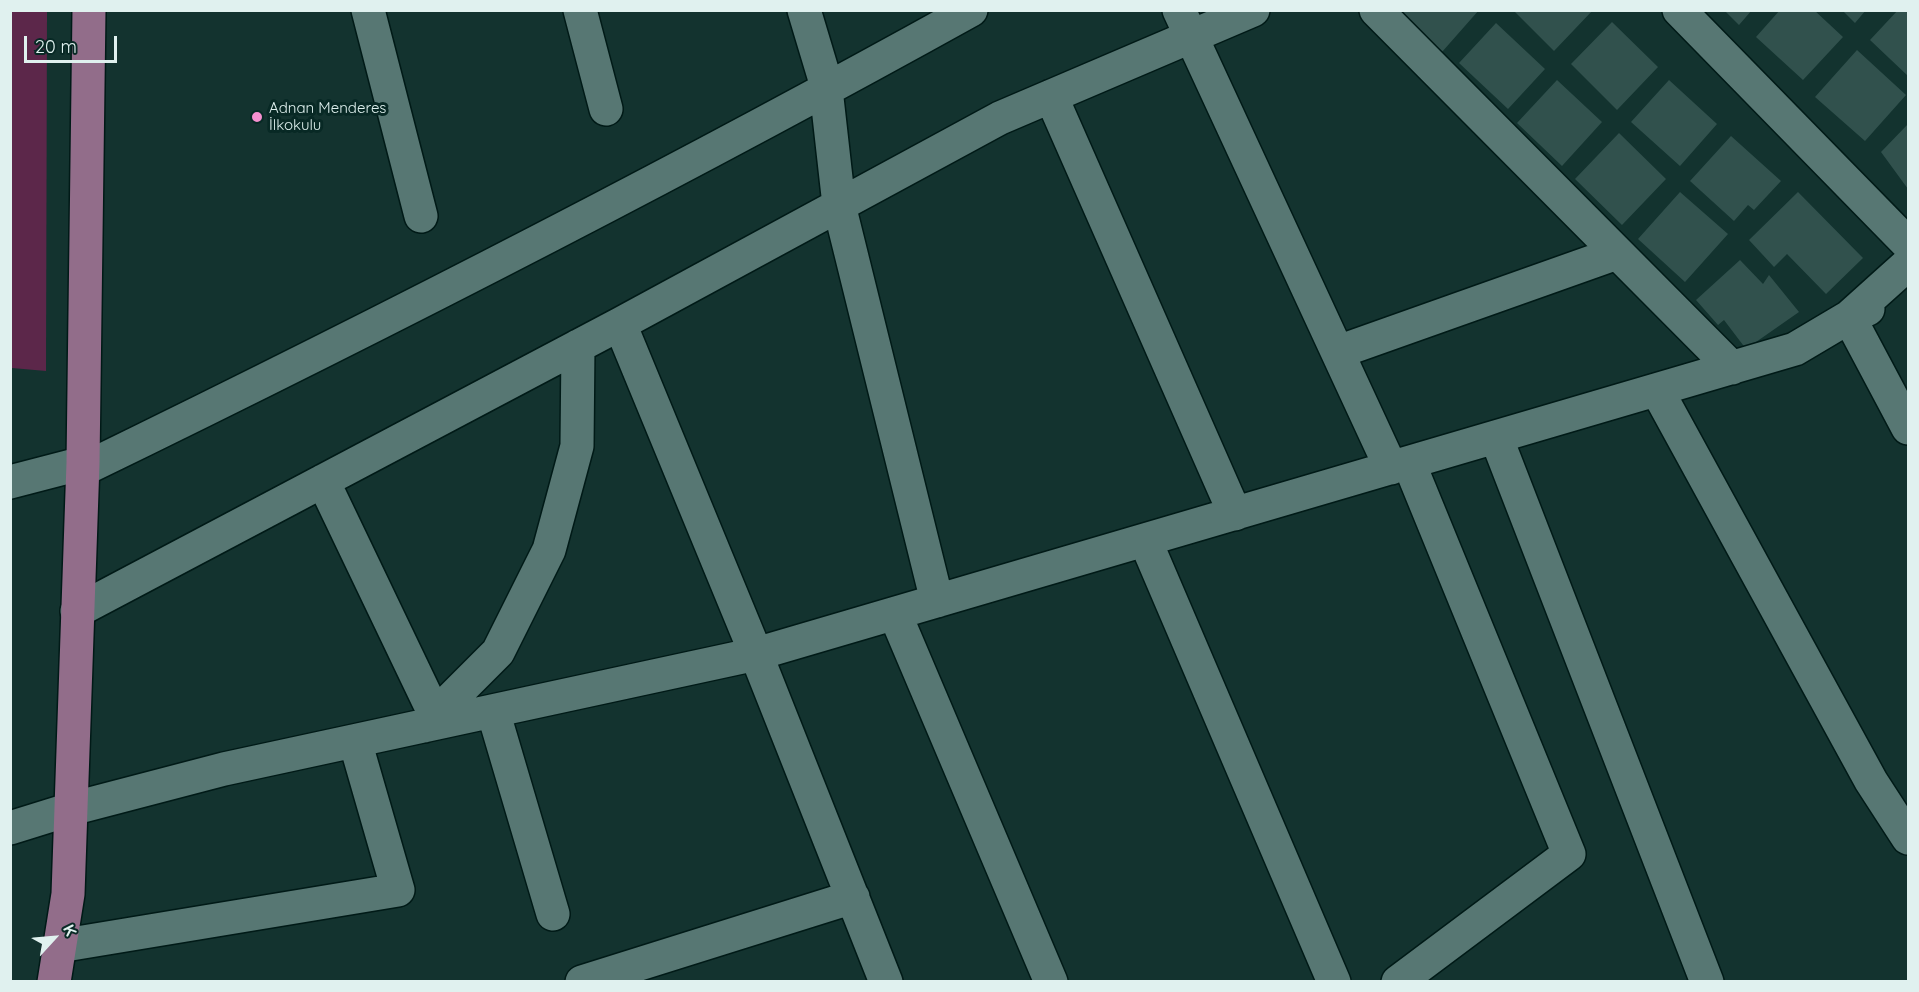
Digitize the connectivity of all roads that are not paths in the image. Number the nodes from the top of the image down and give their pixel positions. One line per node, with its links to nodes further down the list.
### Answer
1 (89, 10): 28 (main road)
2 (368, 10): 14 (street)
3 (580, 10): 12 (street)
4 (804, 10): 10 (street)
5 (971, 10): 10 (street)
6 (1253, 10): 9 (street)
7 (1376, 10): 16 (street)
8 (1679, 10): 15 (street)
9 (1186, 23): 11 (street); 22 (street)
10 (826, 91): 13 (street); 28 (street)
11 (1051, 96): 13 (street); 31 (street)
12 (606, 109)
13 (839, 205): 20 (street); 33 (street)
14 (421, 216)
15 (1908, 244)
16 (1617, 253): 22 (street); 23 (street)
17 (1908, 264): 19 (street)
18 (1908, 293): 19 (street)
19 (1849, 317): 23 (street); 25 (street)
20 (620, 324): 21 (street); 36 (street)
21 (578, 346): 29 (street); 38 (street)
22 (1338, 352): 27 (street)
23 (1732, 368): 24 (street)
24 (1657, 390): 26 (street); 42 (street)
25 (1908, 428)
26 (1496, 437): 27 (street); 52 (street)
27 (1400, 465): 31 (street); 51 (street)
28 (82, 467): 30 (street); 34 (main road)
29 (323, 481): 34 (street); 38 (street)
30 (10, 482)
31 (1235, 514): 32 (street)
32 (1145, 540): 33 (street); 50 (street)
33 (937, 602): 35 (street)
34 (77, 611): 40 (main road)
35 (895, 614): 36 (street); 49 (street)
36 (756, 654): 37 (street); 43 (street)
37 (493, 711): 38 (street); 44 (street)
38 (429, 721): 39 (street)
39 (355, 741): 40 (street); 45 (street)
40 (71, 809): 41 (street); 45 (main road)
41 (10, 828)
42 (1908, 838)
43 (853, 897): 47 (street); 48 (street)
44 (553, 914)
45 (59, 946): 46 (main road)
46 (54, 981)
47 (582, 981)
48 (886, 981)
49 (1052, 981)
50 (1334, 981)
51 (1398, 981)
52 (1707, 981)

